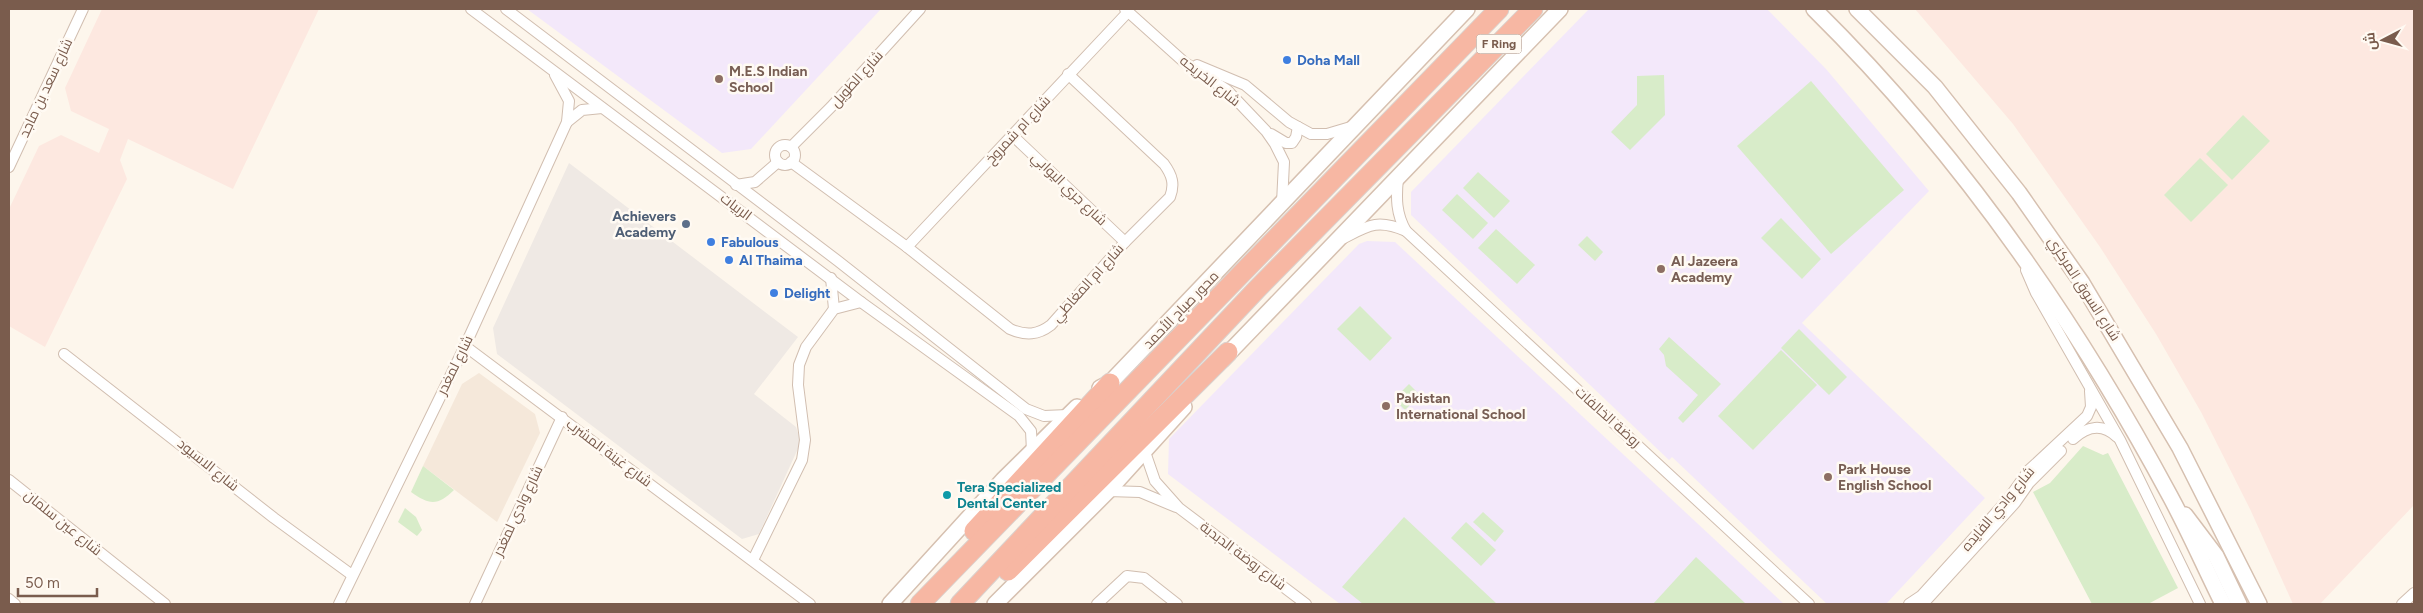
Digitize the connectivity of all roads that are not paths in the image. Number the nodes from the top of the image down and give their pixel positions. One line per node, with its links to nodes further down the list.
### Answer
1 (83, 9): 24 (street, شارع سعد بن ماجد)
2 (471, 9): 13 (street, الربيات)
3 (506, 9): 26 (street, الربيات)
4 (920, 9): 21 (street, شارع الطويل)
5 (1467, 9): 17 (main road, محور صباح الأحمد)
6 (1499, 9): 62 (highway, محور صباح الأحمد / F Ring)
7 (1533, 9): 63 (highway, F Ring)
8 (1560, 9): 25 (main road)
9 (1814, 9): 30 (main road)
10 (1858, 9): 50 (main road, شارع السوق المركزي)
11 (1126, 10): 12 (street, شارع الخريجه); 14 (street, شارع ام شمروخ)
12 (1175, 53): 18 (street, شارع الخريجه); 19 (street, شارع الخريجه)
13 (552, 70): 15 (street, الربيات); 16 (street, شارع لمغدر)
14 (1068, 74): 20 (street, شارع ام شمروخ); 29 (street, شارع ام المغاطي)
15 (602, 108): 16 (street); 33 (street, الربيات)
16 (567, 122): 36 (street, شارع لمغدر)
17 (1357, 125): 18 (street, شارع الخريجه); 27 (main road, محور صباح الأحمد)
18 (1298, 128): 19 (street, شارع الخريجه)
19 (1266, 131): 27 (street, شارع الخريجه)
20 (1012, 136): 29 (street, شارع جري اليوابي); 32 (street, شارع ام شمروخ)
21 (791, 147): 22 (street); 23 (street)
22 (778, 162): 23 (street); 26 (street)
23 (791, 162): 32 (street, شارع ام المغاطي)
24 (9, 167)
25 (1398, 178): 28 (street, روضة الخالفات); 31 (main road)
26 (736, 185): 41 (street, الربيات)
27 (1282, 204): 39 (main road, محور صباح الأحمد)
28 (1406, 232): 31 (street, روضة الخالفات); 69 (street, روضة الخالفات)
29 (1125, 242): 32 (street, شارع ام المغاطي)
30 (2013, 242): 40 (street); 48 (main road)
31 (1334, 243): 37 (main road)
32 (907, 247)
33 (831, 278): 34 (street, الربيات); 35 (street)
34 (861, 302): 35 (street); 44 (street, الربيات)
35 (834, 310): 51 (street)
36 (465, 346): 42 (street, شارع غينة المشرب); 52 (street, شارع لمغدر)
37 (1228, 352): 45 (main road); 64 (highway)
38 (64, 354): 52 (street, شارع الاسيود)
39 (1110, 384): 41 (main road, محور صباح الأحمد); 61 (highway)
40 (2089, 385): 43 (street); 70 (street, شارع وادي الفايده)
41 (1068, 415): 44 (main road, محور صباح الأحمد)
42 (562, 417): 51 (street, شارع غينة المشرب); 58 (street, شارع وادي لمغدر)
43 (2120, 440): 71 (street, شارع وادي الفايده); 72 (street)
44 (1032, 451): 60 (main road, محور صباح الأحمد)
45 (1145, 452): 47 (main road); 49 (street, شارع روضة الدبدبة)
46 (9, 480): 56 (street, شارع عين سلمان)
47 (1108, 491): 49 (street, شارع روضة الدبدبة); 65 (main road)
48 (2170, 496): 73 (main road); 74 (main road)
49 (1179, 508): 68 (street, شارع روضة الدبدبة)
50 (2216, 519): 75 (main road, شارع السوق المركزي); 76 (main road)
51 (754, 560): 59 (street, شارع غينة المشرب)
52 (352, 575): 57 (street, شارع لمغدر)
53 (2414, 593): 77 (street)
54 (9, 599): 55 (street)
55 (15, 604)
56 (165, 604)
57 (338, 604)
58 (475, 604)
59 (810, 604)
60 (890, 604)
61 (907, 604)
62 (920, 604)
63 (960, 604)
64 (972, 604)
65 (995, 604)
66 (1097, 604): 67 (street)
67 (1177, 604)
68 (1306, 604)
69 (1809, 604)
70 (1909, 604)
71 (1923, 604)
72 (2200, 604)
73 (2223, 604)
74 (2239, 604)
75 (2259, 604)
76 (2268, 604)
77 (2402, 604)

